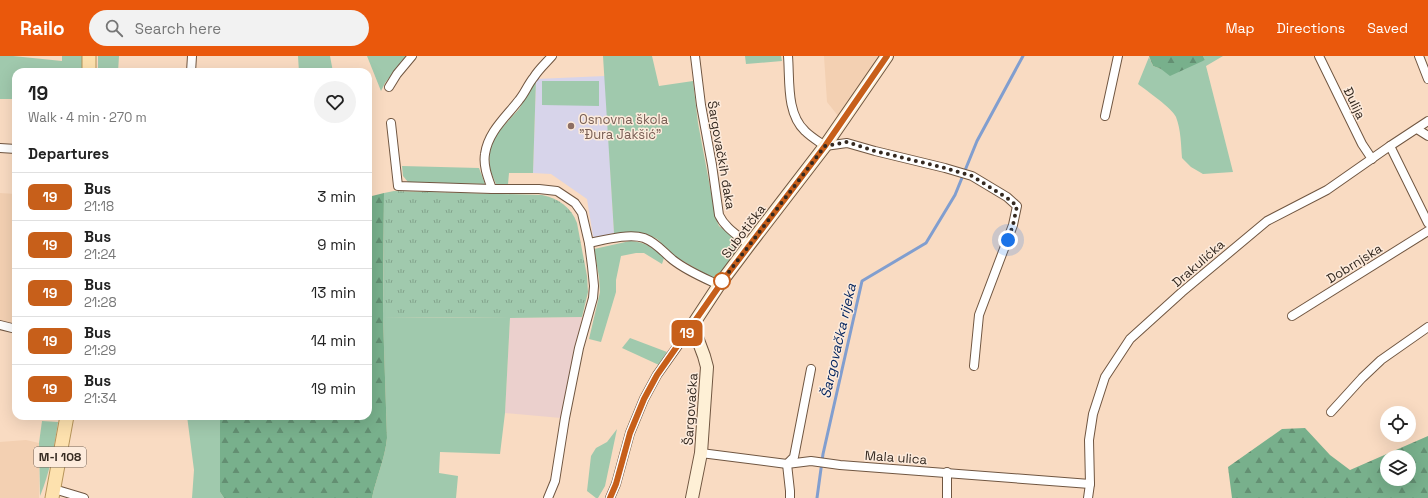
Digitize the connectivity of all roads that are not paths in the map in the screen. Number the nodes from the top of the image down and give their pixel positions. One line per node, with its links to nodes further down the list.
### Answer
1 (89, 56): 11 (main road)
2 (192, 56): 12 (street)
3 (412, 56): 14 (street)
4 (552, 56): 25 (street)
5 (695, 56): 29 (street, Šargovačkih đaka)
6 (788, 56): 20 (street)
7 (887, 56): 20 (street, Subotička)
8 (1118, 56): 15 (street)
9 (1319, 56): 24 (street, Đulija)
10 (1419, 56): 13 (street)
11 (88, 68)
12 (191, 68)
13 (1428, 79)
14 (389, 87)
15 (1104, 116)
16 (1428, 121): 18 (street, Drakulićka)
17 (391, 123): 25 (street)
18 (1417, 129): 19 (street); 21 (street, Drakulićka)
19 (1428, 136)
20 (825, 146): 29 (street, Subotička); 36 (street)
21 (1390, 146): 24 (street, Drakulićka); 26 (street)
22 (0, 148): 23 (street)
23 (12, 149)
24 (1372, 159): 43 (street, Drakulićka)
25 (492, 189): 28 (street)
26 (1428, 223)
27 (1428, 231): 31 (street, Dobrnjska)
28 (589, 243): 30 (street); 46 (street)
29 (749, 245): 30 (street, Subotička)
30 (719, 285): 32 (street, Subotička)
31 (1292, 316)
32 (694, 323): 40 (street, Šargovačka); 47 (street, Subotička)
33 (0, 324): 35 (street)
34 (1428, 327): 38 (street)
35 (12, 328)
36 (974, 366)
37 (811, 370): 41 (street)
38 (1331, 412)
39 (66, 420): 44 (main road, M-I 108)
40 (701, 453): 41 (street, Mala ulica); 48 (street, Šargovačka)
41 (786, 464): 42 (street, Mala ulica); 49 (street)
42 (947, 472): 43 (street, Mala ulica); 50 (street)
43 (1090, 484): 51 (street, Drakulićka)
44 (53, 494): 45 (street)
45 (84, 498)
46 (548, 498)
47 (610, 498)
48 (692, 498)
49 (790, 498)
50 (947, 498)
51 (1088, 498)

